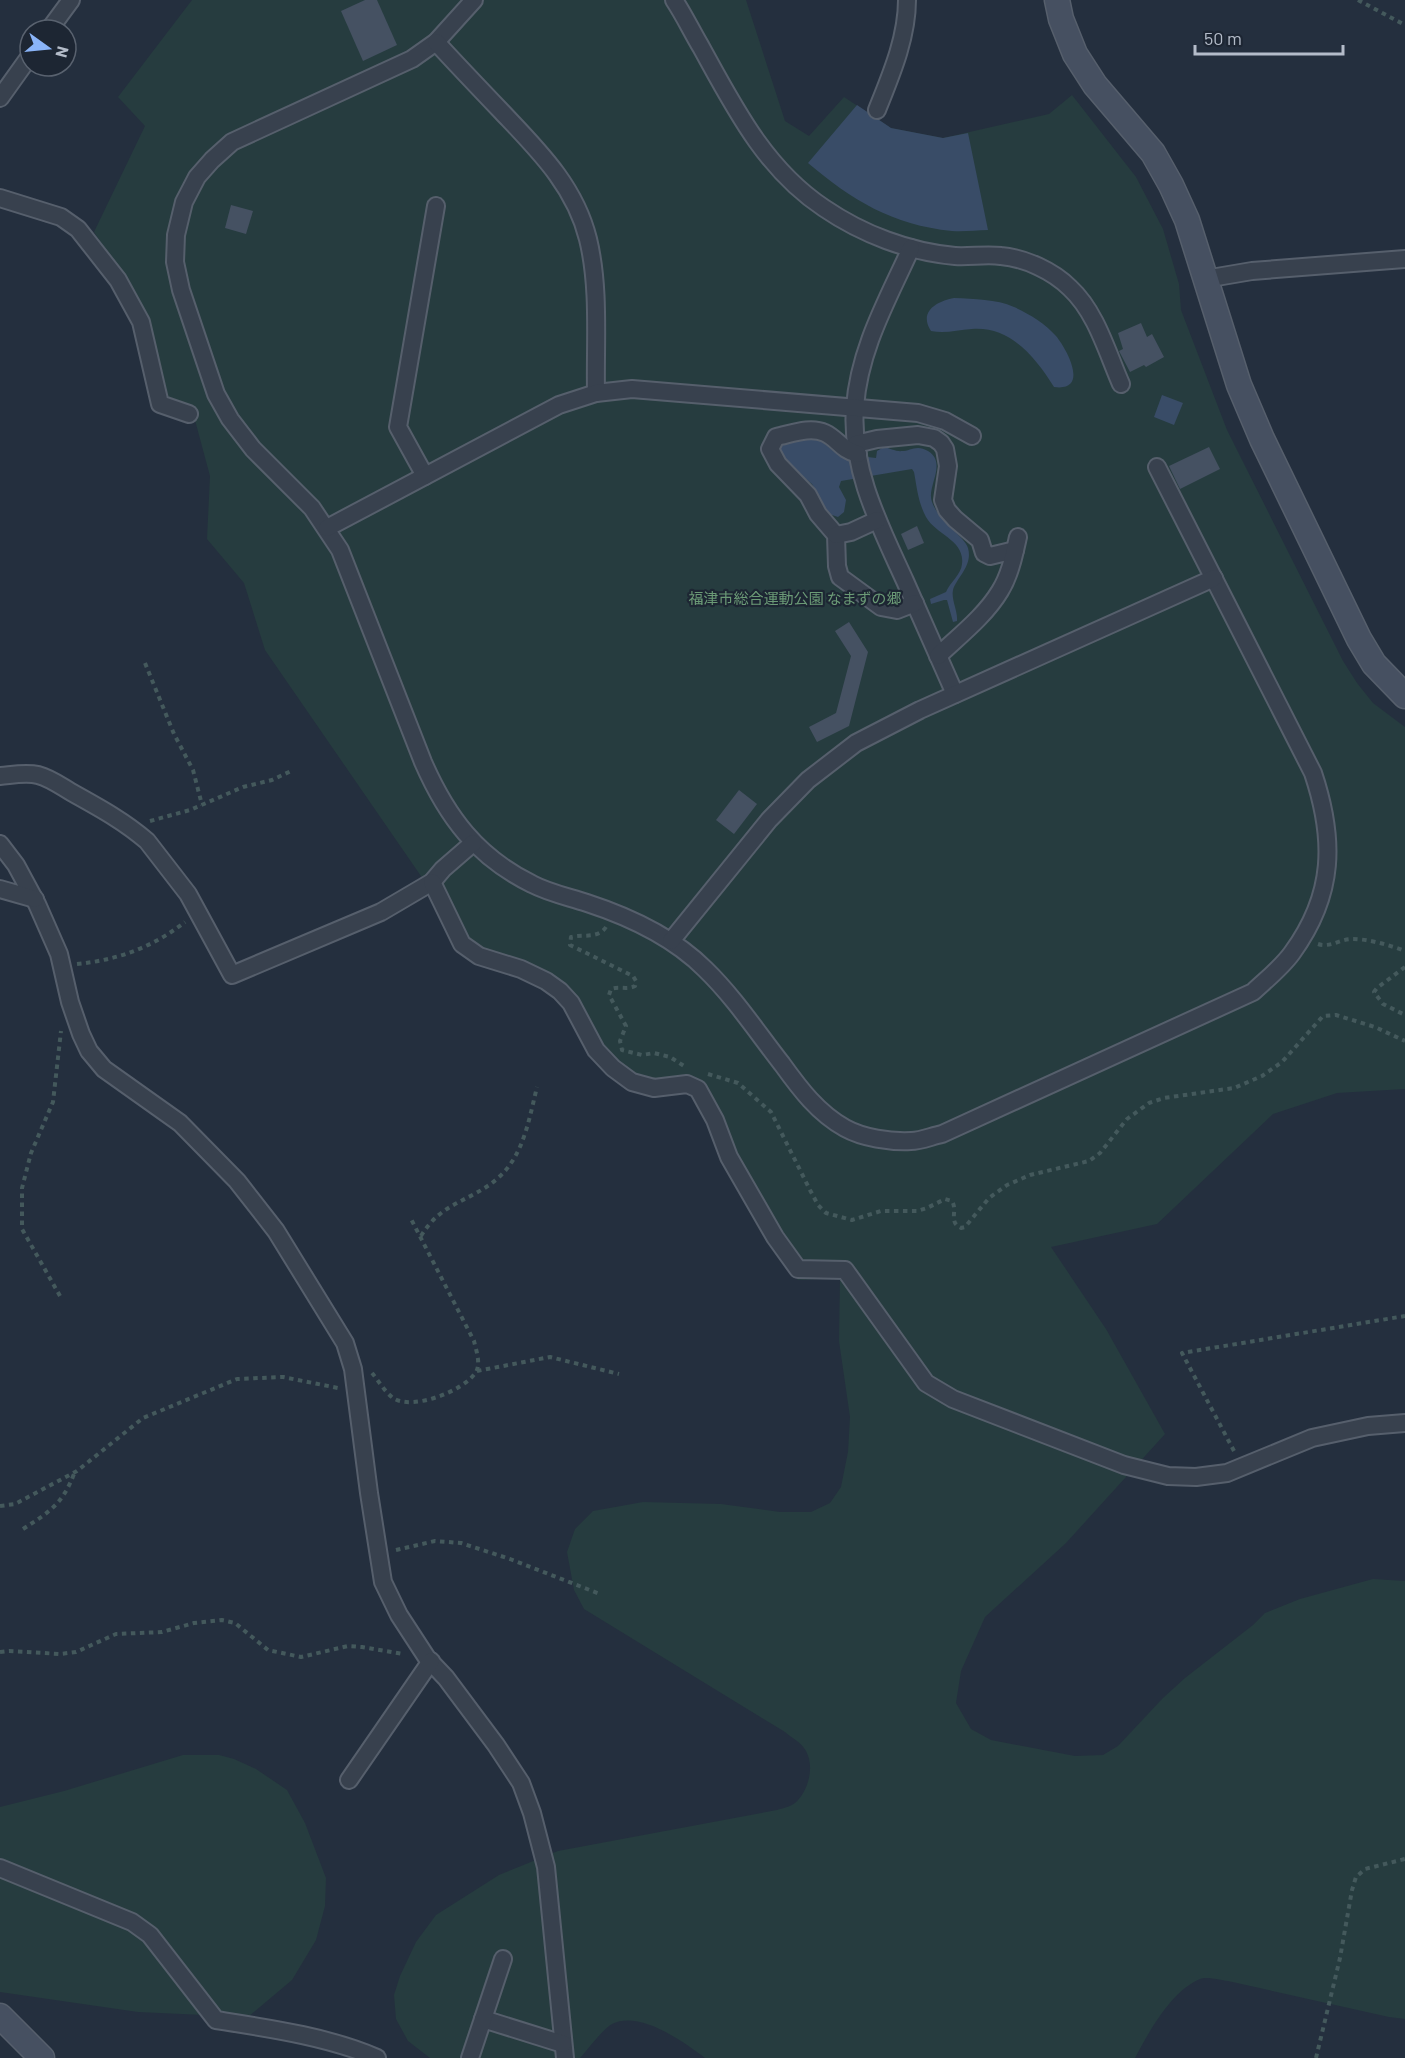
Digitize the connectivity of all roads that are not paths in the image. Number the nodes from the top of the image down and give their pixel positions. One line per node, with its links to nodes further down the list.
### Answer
1 (70, 0): 6 (street)
2 (474, 0): 7 (street)
3 (674, 0): 13 (street)
4 (907, 0): 10 (street)
5 (1057, 0): 15 (street)
6 (57, 18)
7 (436, 42): 17 (street); 25 (street)
8 (18, 73): 9 (street)
9 (0, 98)
10 (877, 110)
11 (0, 198): 19 (street)
12 (436, 206): 23 (street)
13 (911, 248): 16 (street); 18 (street)
14 (1405, 258): 15 (street)
15 (1205, 279): 31 (street)
16 (1121, 384)
17 (596, 393): 18 (street); 23 (street)
18 (855, 408): 20 (street); 21 (street)
19 (189, 414)
20 (972, 436)
21 (857, 449): 24 (street); 26 (street); 29 (street)
22 (1157, 467): 27 (street)
23 (425, 476): 25 (street)
24 (877, 520): 26 (street); 28 (street)
25 (327, 528): 33 (street)
26 (836, 535): 28 (street)
27 (1214, 578): 30 (street); 38 (street)
28 (915, 603): 29 (street)
29 (938, 656): 30 (street)
30 (955, 694): 38 (street)
31 (1405, 696)
32 (0, 776): 35 (street)
33 (473, 843): 35 (street); 38 (street)
34 (0, 844): 37 (street)
35 (432, 882): 39 (street)
36 (0, 889): 37 (street)
37 (35, 899): 40 (street)
38 (671, 941)
39 (1405, 1423)
40 (429, 1660): 41 (street); 46 (street)
41 (349, 1780)
42 (0, 1868): 48 (street)
43 (503, 1959): 45 (street)
44 (0, 2016): 47 (street)
45 (483, 2019): 46 (street); 49 (street)
46 (564, 2051)
47 (42, 2058)
48 (377, 2058)
49 (470, 2058)

